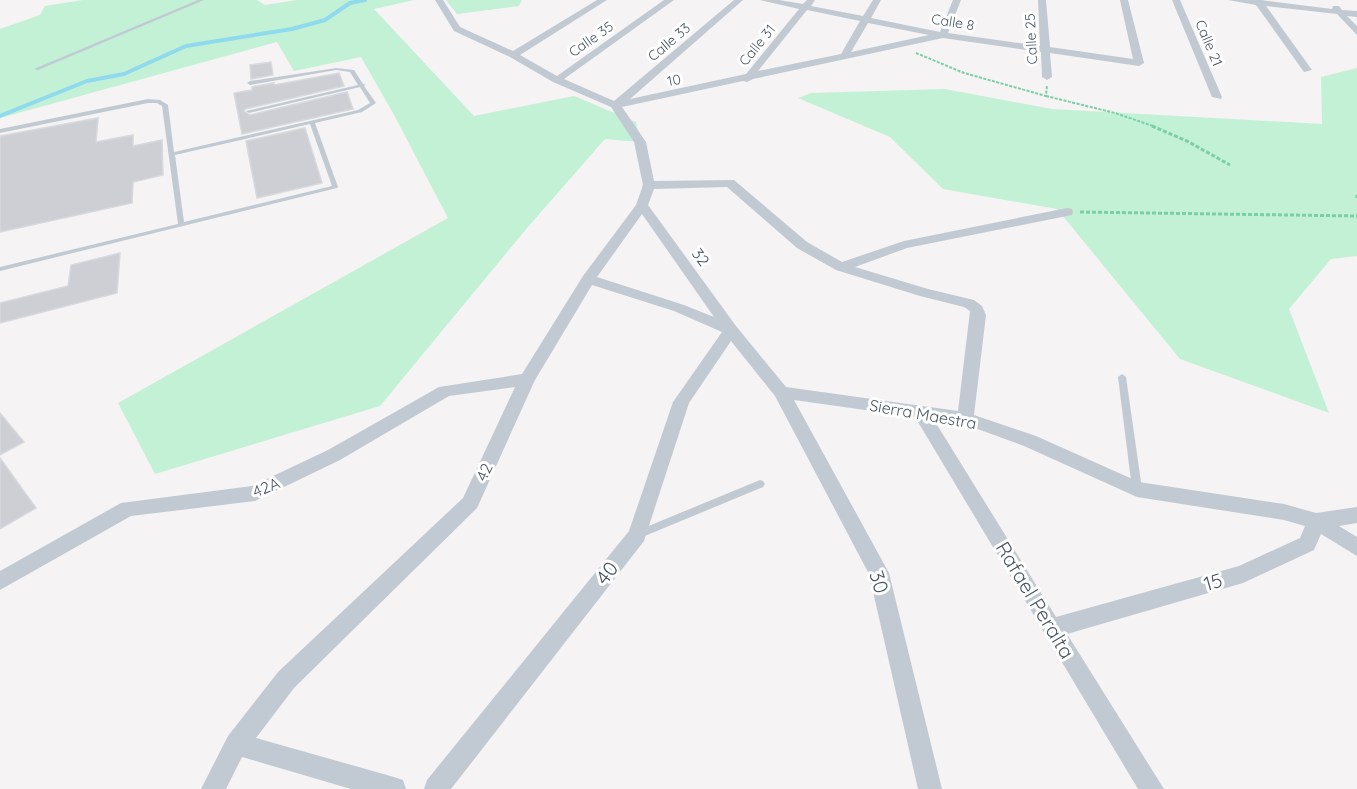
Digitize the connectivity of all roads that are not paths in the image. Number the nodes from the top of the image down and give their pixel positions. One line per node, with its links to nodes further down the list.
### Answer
1 (202, 0): 24 (lane)
2 (440, 0): 22 (street)
3 (603, 0): 22 (street)
4 (670, 0): 28 (street, Calle 35)
5 (739, 0): 32 (street, Calle 33)
6 (764, 0): 15 (street, Calle 8)
7 (877, 0): 18 (street)
8 (957, 0): 20 (street)
9 (1042, 0): 21 (street, Calle 25)
10 (1124, 0): 21 (street, Calle 8)
11 (1176, 0): 31 (street, Calle 21)
12 (1232, 0): 14 (street)
13 (1329, 0): 16 (street)
14 (1258, 2): 16 (street); 25 (street)
15 (808, 3): 18 (street, Calle 8); 27 (street, Calle 31)
16 (1338, 12): 17 (street); 19 (street)
17 (1357, 14)
18 (865, 21): 20 (street, Calle 8); 23 (street)
19 (1357, 32)
20 (943, 35): 21 (street, Calle 8); 23 (street, 10)
21 (1044, 50): 26 (street, Calle 25)
22 (513, 55): 28 (street)
23 (843, 58): 27 (street, 10)
24 (36, 69)
25 (1306, 70)
26 (1047, 77)
27 (747, 79): 32 (street, 10)
28 (556, 80): 32 (street)
29 (250, 83): 30 (lane)
30 (363, 85): 33 (lane); 34 (lane)
31 (1217, 97)
32 (615, 105): 37 (street)
33 (249, 111)
34 (312, 122): 36 (lane); 40 (lane)
35 (0, 132): 36 (lane)
36 (172, 154): 40 (lane)
37 (649, 185): 38 (street, 42); 41 (street)
38 (642, 206): 43 (street, 42); 44 (street, 32)
39 (1067, 212): 41 (street)
40 (181, 225): 42 (lane)
41 (841, 267): 49 (street)
42 (0, 269)
43 (588, 279): 44 (street); 46 (street, 42)
44 (731, 330): 47 (street); 54 (street, 40)
45 (1122, 377): 51 (lane)
46 (527, 379): 56 (street, 42A); 58 (street, 42)
47 (781, 392): 48 (street, Sierra Maestra); 62 (street, 30)
48 (919, 410): 49 (street, Sierra Maestra); 57 (street, Rafael Peralta)
49 (964, 418): 51 (street, Sierra Maestra)
50 (760, 484): 54 (lane)
51 (1137, 489): 53 (street, Sierra Maestra)
52 (1357, 515): 53 (street)
53 (1316, 521): 55 (street); 57 (street, 15)
54 (637, 536): 61 (street, 40)
55 (1357, 547)
56 (0, 580)
57 (1051, 628): 63 (street, Rafael Peralta)
58 (236, 744): 59 (street, 42); 60 (street)
59 (213, 789)
60 (394, 789)
61 (436, 789)
62 (930, 789)
63 (1152, 789)

